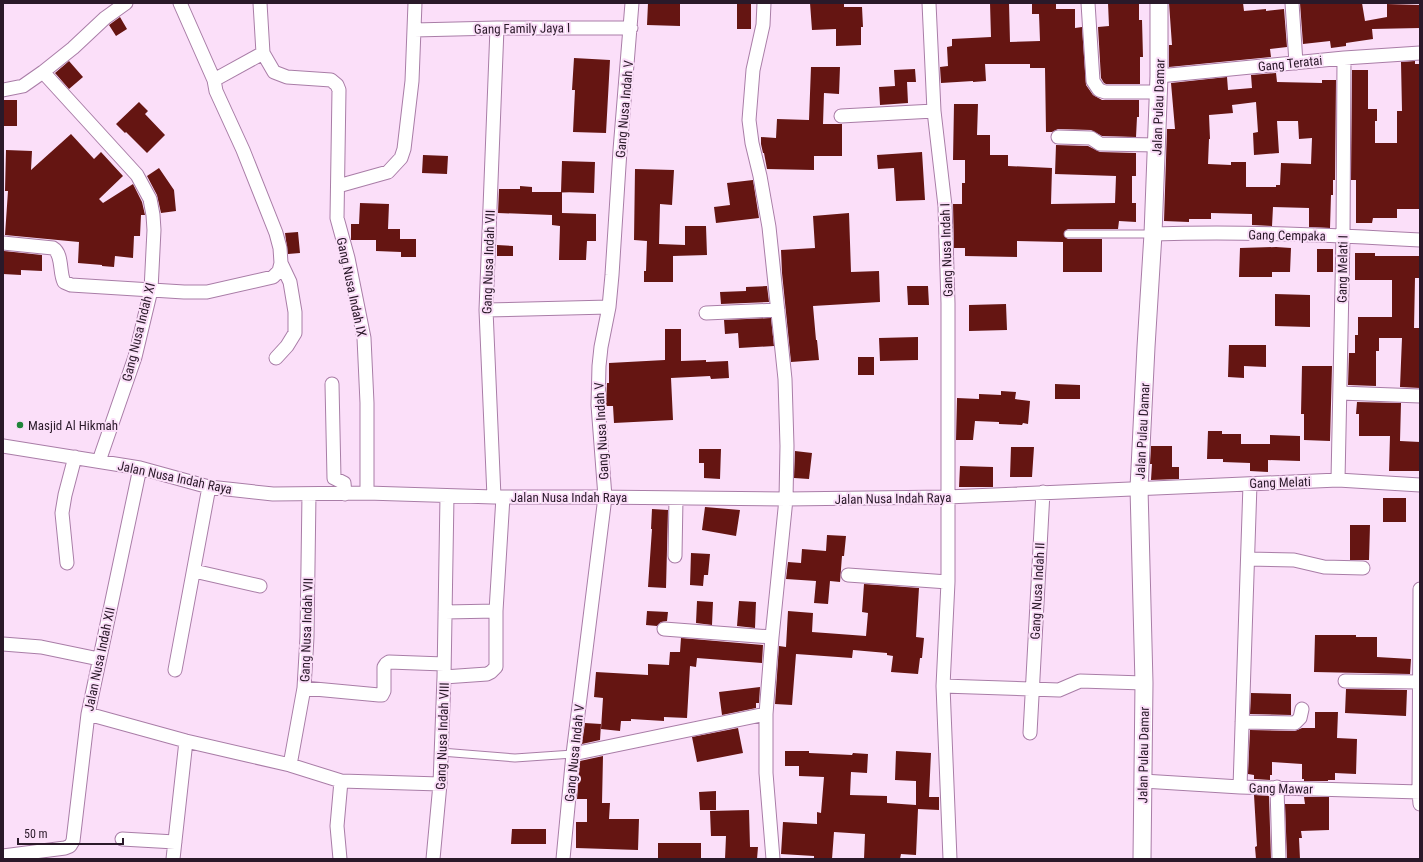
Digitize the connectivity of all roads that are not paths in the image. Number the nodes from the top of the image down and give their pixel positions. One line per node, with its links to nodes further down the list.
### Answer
1 (126, 3): 18 (street)
2 (180, 3): 19 (street)
3 (260, 3): 14 (street)
4 (416, 3): 13 (street)
5 (632, 3): 12 (street, Gang Nusa Indah V)
6 (764, 3): 36 (street)
7 (929, 3): 22 (street, Gang Nusa Indah I)
8 (1088, 3): 20 (street, Gang Teratai)
9 (1159, 3): 20 (street, Jalan Pulau Damar)
10 (1292, 3): 17 (street)
11 (497, 28): 12 (street, Gang Family Jaya I); 13 (street, Gang Family Jaya I); 35 (street, Gang Nusa Indah VII)
12 (631, 28): 34 (street, Gang Nusa Indah V)
13 (414, 30): 26 (street)
14 (263, 53): 19 (street); 26 (street, Gang Nusa Indah IX)
15 (1420, 53): 16 (street, Gang Teratai)
16 (1344, 58): 17 (street, Gang Teratai); 29 (street, Gang Melati I)
17 (1296, 63): 20 (street, Gang Teratai)
18 (43, 72): 21 (street); 33 (street, Gang Nusa Indah XI)
19 (214, 80): 32 (street)
20 (1159, 84): 25 (street, Jalan Pulau Damar)
21 (3, 90)
22 (934, 111): 23 (street); 58 (street, Gang Nusa Indah I)
23 (841, 116)
24 (1058, 137): 25 (street)
25 (1156, 145): 28 (street, Jalan Pulau Damar)
26 (338, 186): 52 (street, Gang Nusa Indah IX)
27 (1068, 234): 28 (lane)
28 (1153, 234): 29 (street, Gang Cempaka); 50 (street, Jalan Pulau Damar)
29 (1343, 236): 30 (street, Gang Cempaka); 40 (street, Gang Melati I)
30 (1420, 240)
31 (3, 243): 33 (street)
32 (281, 263): 33 (street); 38 (street)
33 (151, 290): 44 (street, Gang Nusa Indah XI)
34 (609, 307): 35 (street); 57 (street, Gang Nusa Indah V)
35 (486, 310): 56 (street, Gang Nusa Indah VII)
36 (778, 310): 37 (street); 60 (street)
37 (706, 313)
38 (276, 358)
39 (332, 384): 54 (street)
40 (1340, 393): 41 (street); 46 (street, Gang Melati I)
41 (1420, 396)
42 (3, 446): 43 (street, Jalan Nusa Indah Raya)
43 (76, 457): 44 (street, Jalan Nusa Indah Raya); 63 (street)
44 (100, 461): 45 (street, Jalan Nusa Indah Raya)
45 (140, 468): 49 (street, Jalan Nusa Indah Raya); 75 (street, Jalan Nusa Indah XII)
46 (1338, 480): 47 (street, Gang Melati); 48 (street, Gang Melati)
47 (1250, 484): 50 (street, Gang Melati); 62 (street)
48 (1420, 485)
49 (209, 487): 53 (street, Jalan Nusa Indah Raya); 65 (street)
50 (1139, 488): 51 (street, Jalan Nusa Indah Raya); 80 (street, Jalan Pulau Damar)
51 (1043, 492): 58 (street, Jalan Nusa Indah Raya); 83 (street, Gang Nusa Indah II)
52 (367, 493): 54 (street, Jalan Nusa Indah Raya); 55 (street, Jalan Nusa Indah Raya)
53 (309, 494): 54 (street, Jalan Nusa Indah Raya); 82 (street, Gang Nusa Indah VII)
54 (345, 494)
55 (446, 496): 56 (street, Jalan Nusa Indah Raya); 71 (street, Gang Nusa Indah VIII)
56 (498, 497): 57 (street, Jalan Nusa Indah Raya); 70 (street)
57 (605, 497): 59 (street, Jalan Nusa Indah Raya); 91 (street, Gang Nusa Indah V)
58 (947, 497): 60 (street, Jalan Nusa Indah Raya); 67 (street, Gang Nusa Indah I)
59 (676, 498): 60 (street, Jalan Nusa Indah Raya); 61 (street)
60 (786, 499): 73 (street)
61 (675, 556)
62 (1248, 559): 64 (street); 87 (street)
63 (67, 563)
64 (1363, 568)
65 (194, 571): 68 (street); 76 (street)
66 (848, 575): 67 (street)
67 (948, 582): 81 (street, Gang Nusa Indah I)
68 (260, 586)
69 (1420, 588): 79 (street)
70 (496, 611): 71 (street); 77 (street)
71 (445, 612): 77 (street, Gang Nusa Indah VIII)
72 (664, 630): 73 (street)
73 (772, 637): 86 (street)
74 (3, 644): 75 (street)
75 (99, 659): 85 (street, Jalan Nusa Indah XII)
76 (175, 670)
77 (444, 670): 82 (street); 90 (street, Gang Nusa Indah VIII)
78 (1345, 681): 79 (street)
79 (1419, 682): 98 (street)
80 (1144, 683): 83 (street); 94 (street, Jalan Pulau Damar)
81 (943, 686): 83 (street); 108 (street, Gang Nusa Indah I)
82 (304, 688): 92 (street, Gang Nusa Indah VII)
83 (1032, 689): 88 (street, Gang Nusa Indah II)
84 (1302, 709): 87 (street)
85 (88, 714): 89 (street); 101 (street, Jalan Nusa Indah XII)
86 (766, 714): 91 (street); 107 (street)
87 (1242, 722): 96 (street)
88 (1030, 733)
89 (186, 741): 92 (street); 100 (street)
90 (441, 752): 91 (lane); 95 (street, Gang Nusa Indah VIII)
91 (573, 754): 106 (street, Gang Nusa Indah V)
92 (290, 765): 93 (street)
93 (341, 781): 95 (street); 104 (street)
94 (1143, 781): 96 (street, Gang Mawar); 109 (street, Jalan Pulau Damar)
95 (440, 784): 105 (street, Gang Nusa Indah VIII)
96 (1240, 787): 97 (street, Gang Mawar)
97 (1277, 787): 98 (street, Gang Mawar); 110 (street)
98 (1420, 796)
99 (122, 839): 100 (street)
100 (175, 842): 103 (street)
101 (49, 855): 102 (street)
102 (3, 856)
103 (173, 859)
104 (340, 859)
105 (433, 859)
106 (563, 859)
107 (773, 859)
108 (950, 859)
109 (1142, 859)
110 (1279, 859)

